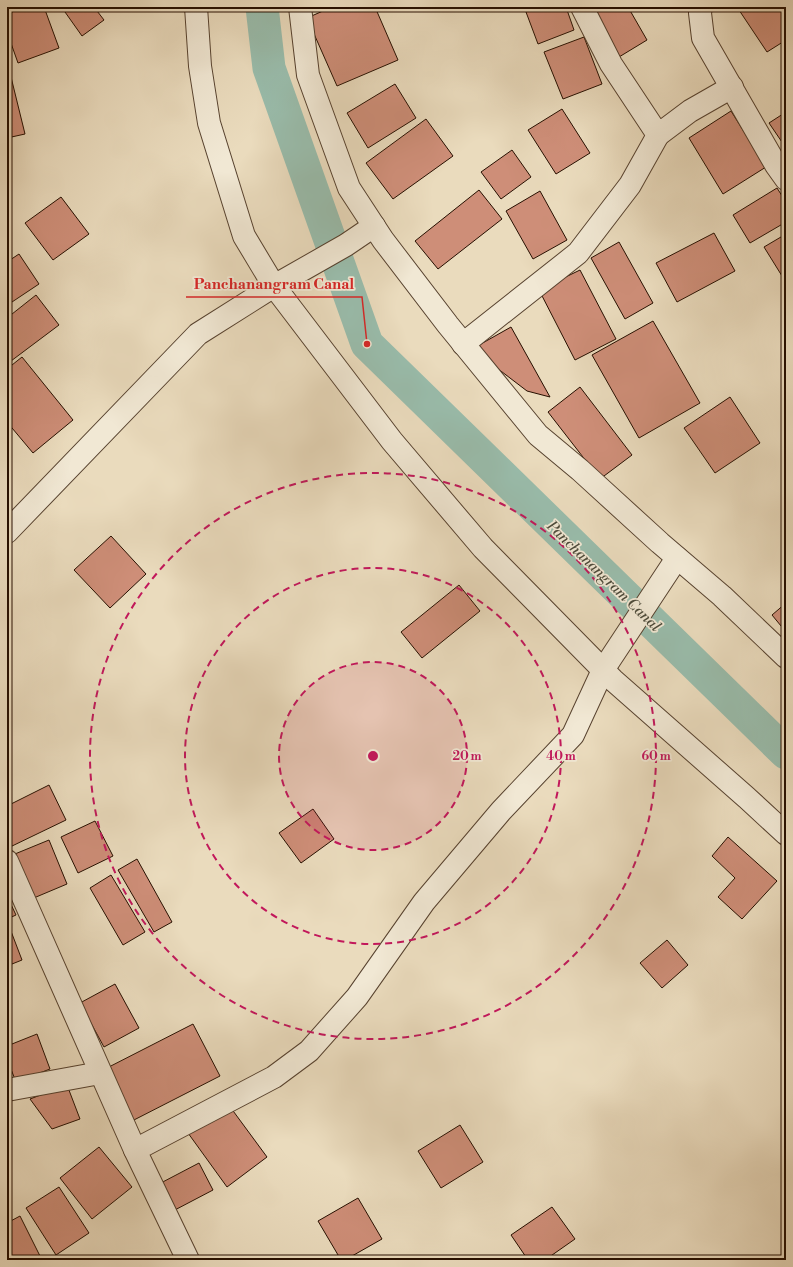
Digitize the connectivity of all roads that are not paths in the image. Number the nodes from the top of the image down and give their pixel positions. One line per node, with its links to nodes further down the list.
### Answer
1 (196, 7): 9 (street)
2 (300, 7): 8 (street)
3 (582, 7): 6 (street)
4 (701, 7): 5 (street)
5 (732, 86): 6 (street); 7 (street)
6 (658, 135): 10 (street)
7 (785, 176)
8 (374, 226): 9 (street); 10 (street)
9 (274, 286): 11 (street); 14 (street)
10 (463, 344): 12 (street)
11 (7, 532)
12 (677, 558): 13 (street); 14 (street)
13 (786, 657)
14 (603, 670): 15 (street); 19 (street)
15 (786, 834)
16 (7, 861): 17 (street)
17 (100, 1073): 18 (street); 19 (street)
18 (7, 1090)
19 (135, 1150): 20 (street)
20 (188, 1260)

